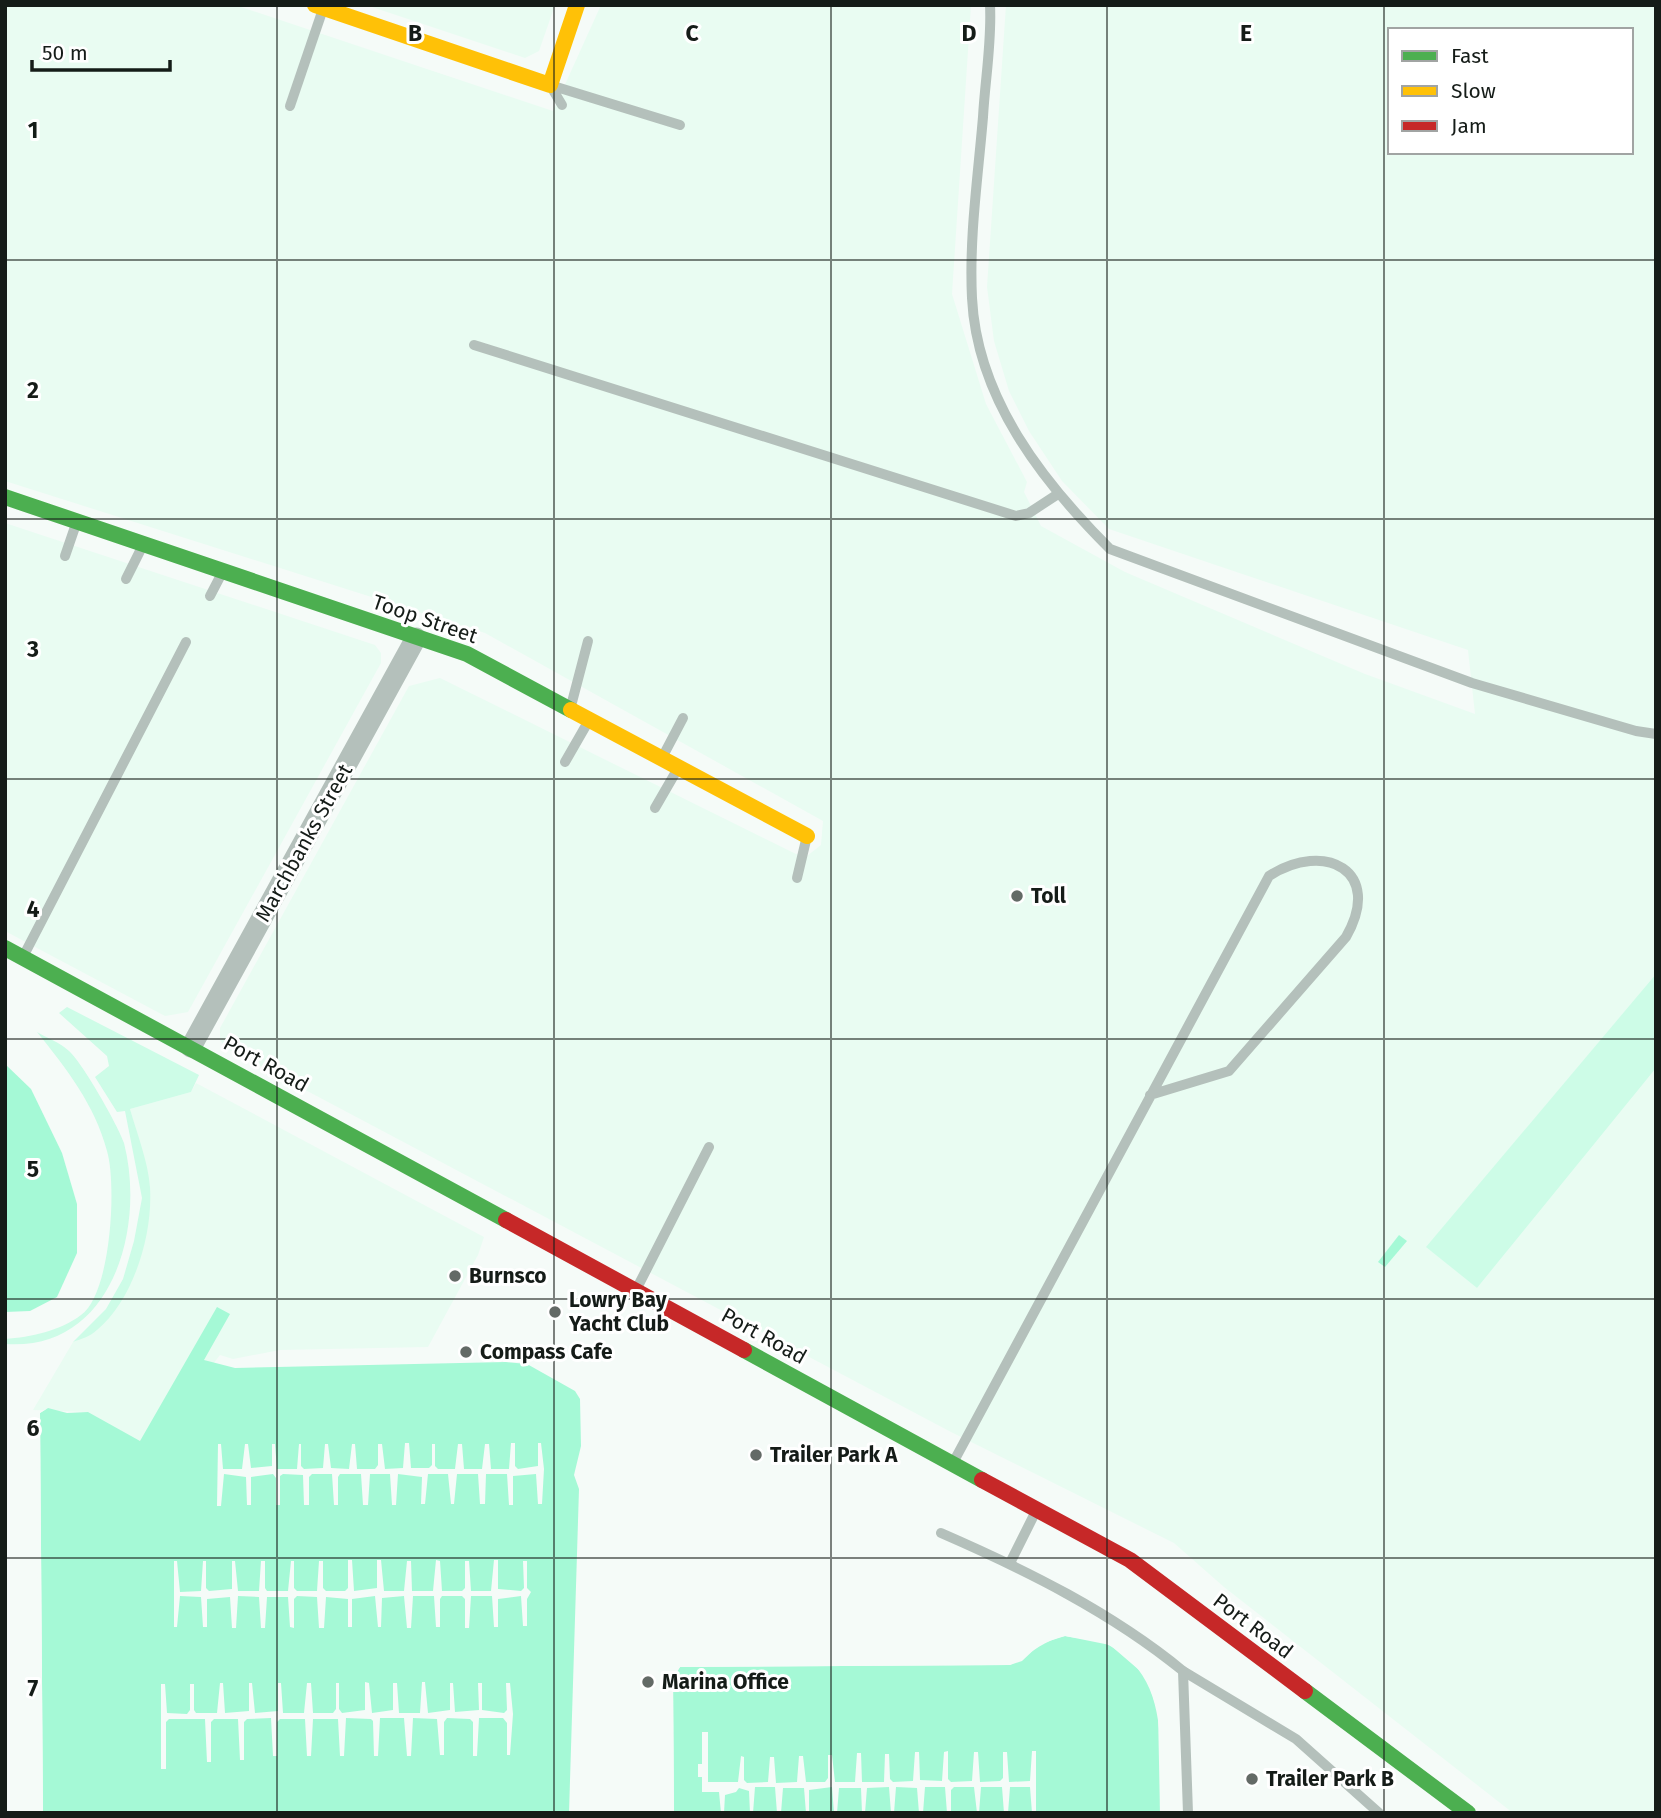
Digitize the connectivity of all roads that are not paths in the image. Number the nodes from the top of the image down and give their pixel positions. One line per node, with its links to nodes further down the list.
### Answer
1 (577, 5): 4 (street)
2 (990, 5): 9 (lane)
3 (319, 7): 4 (street); 6 (lane)
4 (550, 85): 5 (lane); 7 (lane)
5 (562, 105)
6 (290, 106)
7 (680, 125)
8 (474, 345): 9 (lane)
9 (1058, 494): 23 (lane)
10 (5, 497): 11 (street, Toop Street)
11 (77, 522): 12 (street, Toop Street); 13 (lane)
12 (143, 544): 14 (street, Toop Street); 15 (lane)
13 (65, 556)
14 (223, 571): 16 (lane); 17 (street, Toop Street)
15 (127, 579)
16 (210, 596)
17 (416, 638): 20 (street, Toop Street); 32 (street, Marchbanks Street)
18 (588, 641): 20 (lane)
19 (186, 642): 31 (lane)
20 (570, 709): 22 (street, Toop Street)
21 (683, 718): 24 (lane)
22 (590, 720): 24 (street, Toop Street); 25 (lane)
23 (1656, 734)
24 (662, 758): 26 (street, Toop Street)
25 (565, 762)
26 (678, 767): 27 (lane); 28 (street, Toop Street)
27 (655, 808)
28 (807, 836): 29 (lane)
29 (797, 878)
30 (5, 948): 31 (street, Port Road)
31 (23, 957): 32 (street, Port Road)
32 (191, 1047): 35 (street, Port Road)
33 (1150, 1095): 33 (lane); 36 (lane)
34 (709, 1147): 35 (lane)
35 (636, 1290): 36 (street, Port Road)
36 (953, 1463): 37 (street, Port Road)
37 (1037, 1509): 39 (lane); 43 (street, Port Road)
38 (941, 1533): 39 (lane)
39 (1010, 1563): 40 (lane)
40 (1184, 1671): 41 (lane); 42 (lane)
41 (1188, 1813)
42 (1379, 1813)
43 (1468, 1813)

